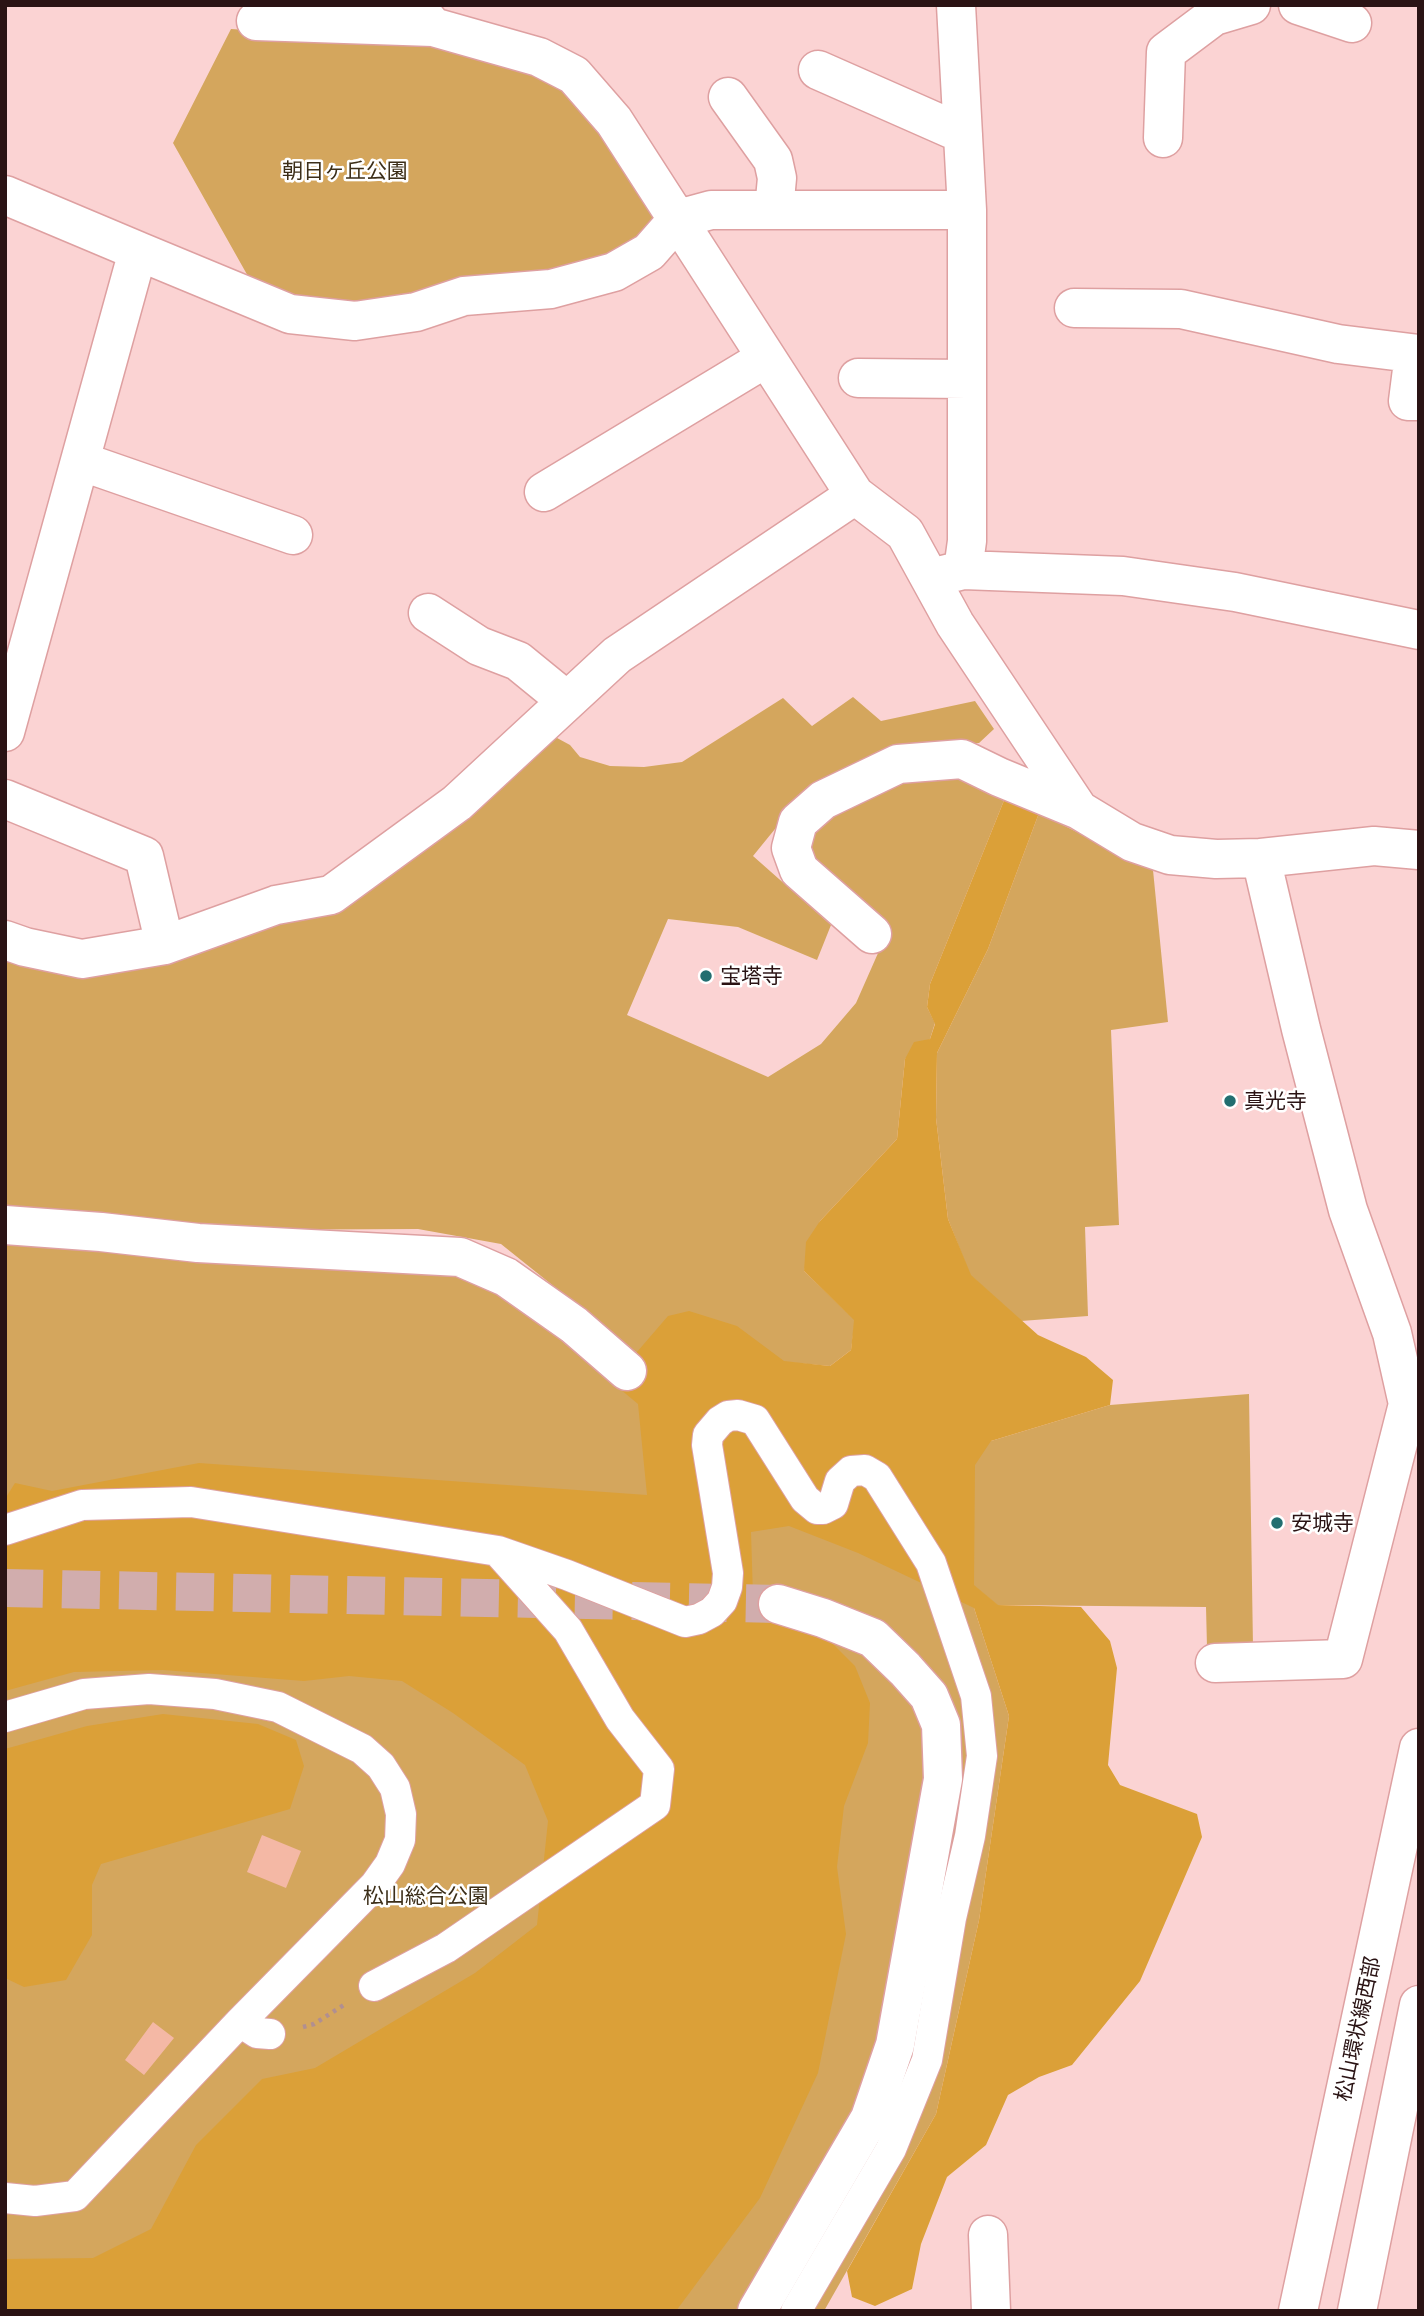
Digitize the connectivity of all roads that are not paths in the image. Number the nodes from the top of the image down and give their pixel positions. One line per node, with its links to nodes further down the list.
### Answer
1 (957, 5): 9 (street)
2 (1251, 5): 10 (street)
3 (1298, 5): 6 (street)
4 (424, 16): 5 (street); 14 (street)
5 (256, 21)
6 (1352, 23)
7 (818, 70): 9 (street)
8 (728, 97): 12 (street)
9 (963, 134): 13 (street)
10 (1163, 138)
11 (5, 195): 15 (street)
12 (774, 210): 13 (street); 14 (street)
13 (967, 210): 20 (street)
14 (678, 219): 15 (street); 18 (street)
15 (138, 251): 22 (street)
16 (1074, 308): 17 (street)
17 (1416, 354): 21 (street)
18 (766, 358): 23 (street); 24 (street)
19 (858, 378): 20 (street)
20 (967, 379): 26 (street)
21 (1419, 401)
22 (80, 461): 25 (street); 30 (street)
23 (544, 492)
24 (855, 495): 26 (street); 29 (street)
25 (293, 535)
26 (946, 574): 28 (street); 32 (street)
27 (428, 613): 29 (street)
28 (1419, 630)
29 (567, 701): 37 (street)
30 (5, 732)
31 (5, 799): 37 (street)
32 (1079, 810): 34 (street); 35 (street)
33 (1419, 850): 34 (street)
34 (1261, 858): 40 (street)
35 (872, 934)
36 (5, 940): 37 (street)
37 (165, 945)
38 (5, 1224): 39 (street)
39 (626, 1371)
40 (1413, 1407): 44 (street)
41 (5, 1530): 42 (street)
42 (498, 1551): 47 (street); 54 (street)
43 (778, 1604): 53 (street)
44 (1215, 1663)
45 (5, 1717): 49 (street)
46 (1419, 1748): 56 (street, 松山環状線西部)
47 (374, 1986)
48 (1419, 2005): 57 (street)
49 (240, 2022): 50 (street); 51 (street)
50 (270, 2034)
51 (5, 2198)
52 (988, 2235): 55 (street)
53 (757, 2311)
54 (796, 2311)
55 (991, 2311)
56 (1297, 2311)
57 (1357, 2311)

